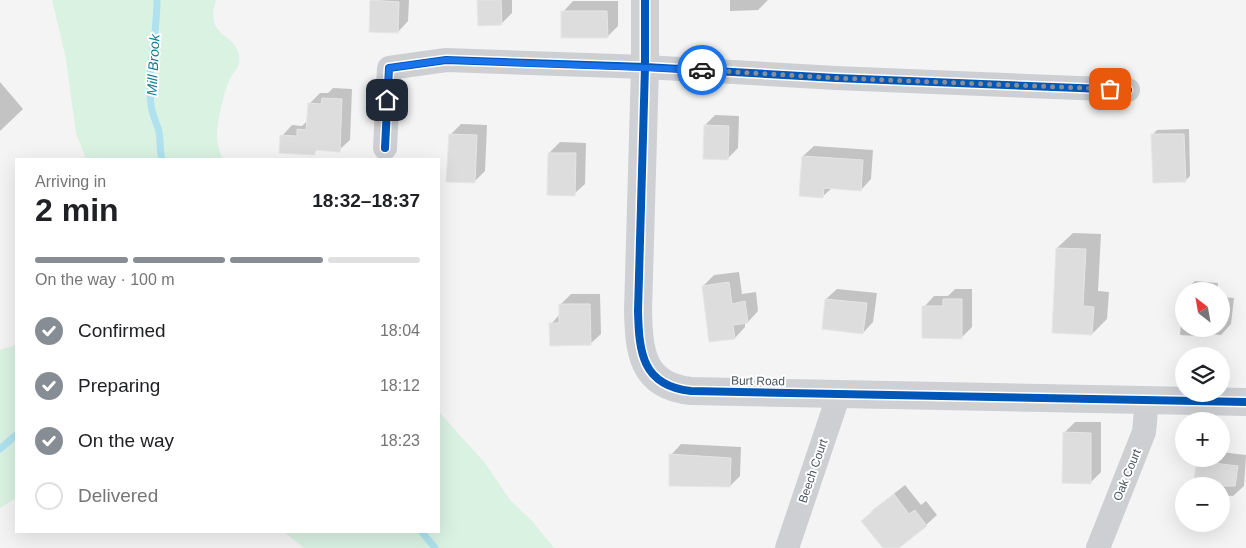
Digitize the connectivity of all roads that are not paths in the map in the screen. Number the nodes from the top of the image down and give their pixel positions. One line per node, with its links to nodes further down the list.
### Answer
1 (645, 0): 2 (street, Burt Road)
2 (645, 67): 3 (street); 4 (street); 5 (street, Burt Road)
3 (1128, 90)
4 (384, 148)
5 (839, 394): 6 (street, Burt Road); 8 (street, Beech Court)
6 (1147, 400): 7 (street, Burt Road); 9 (street, Oak Court)
7 (1246, 402)
8 (787, 548)
9 (1098, 548)

